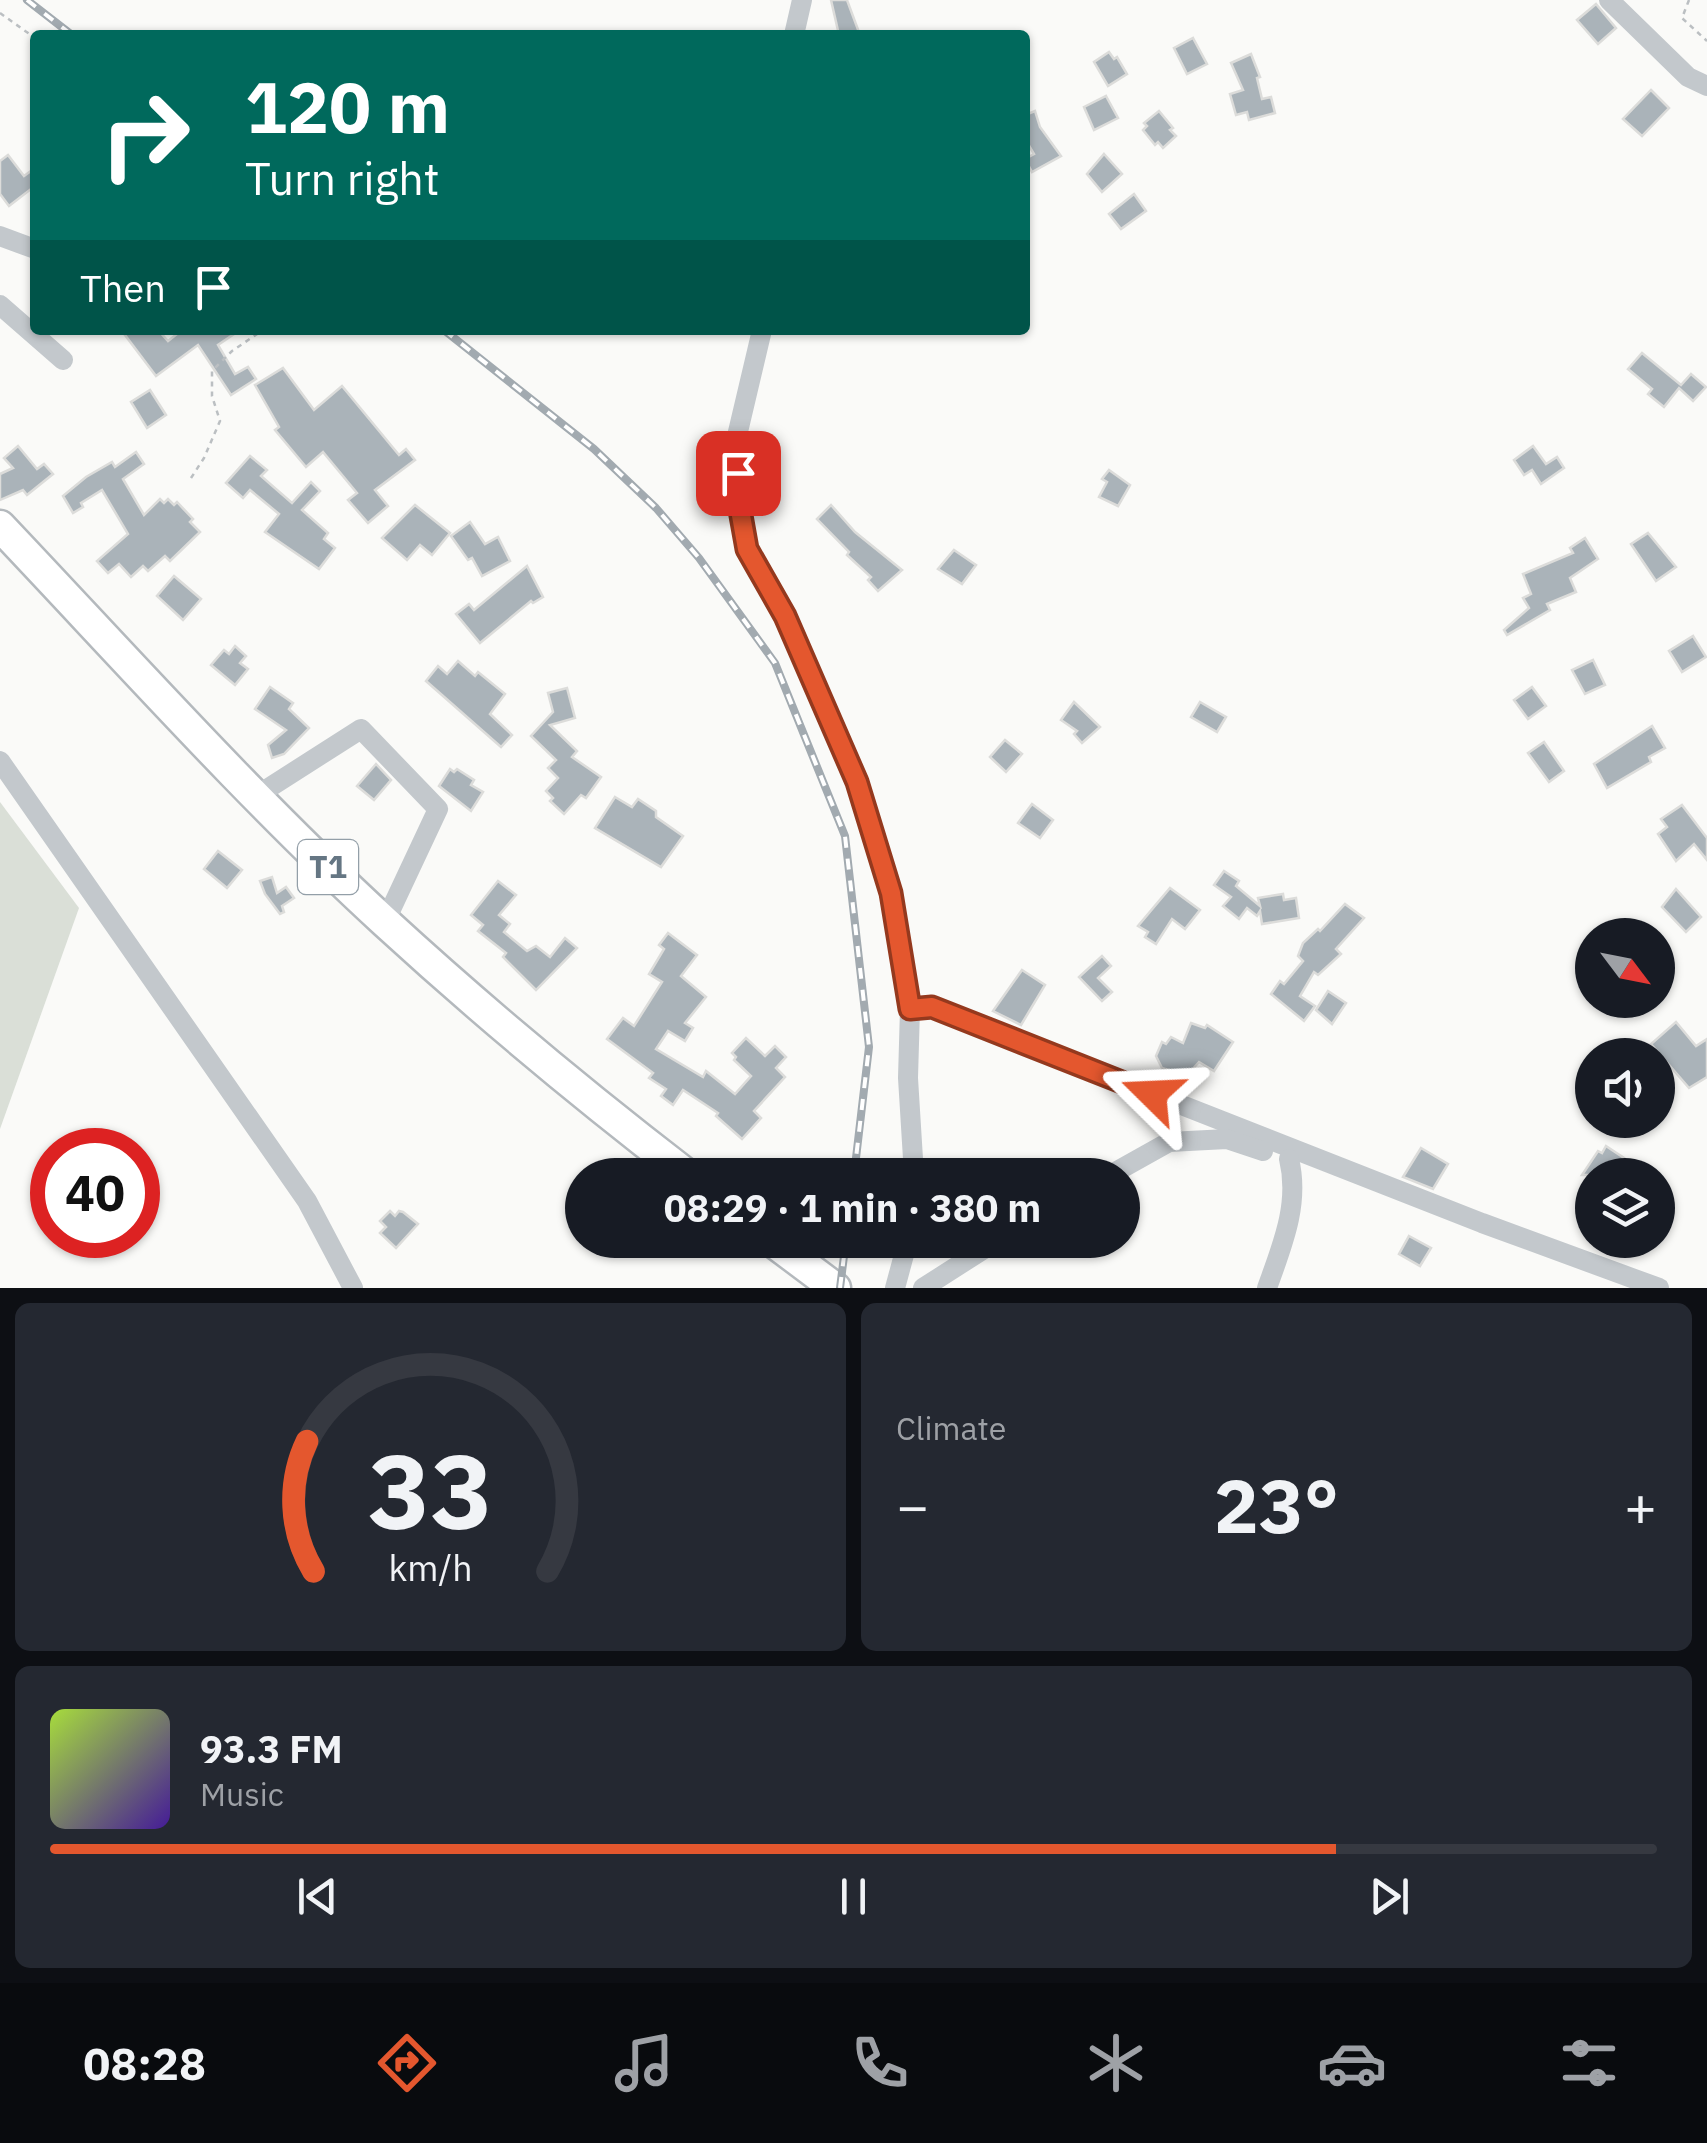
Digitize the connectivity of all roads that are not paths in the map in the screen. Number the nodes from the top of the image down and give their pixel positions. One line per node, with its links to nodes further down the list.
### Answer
1 (802, 0): 3 (street)
2 (1609, 0): 4 (street)
3 (795, 30)
4 (1707, 86)
5 (0, 236): 6 (street)
6 (30, 247)
7 (0, 304): 8 (street)
8 (30, 328)
9 (38, 335): 11 (street)
10 (761, 335): 16 (street)
11 (63, 360)
12 (0, 526): 14 (highway, T1)
13 (0, 761): 26 (street)
14 (256, 796): 15 (highway, T1); 15 (street)
15 (385, 922): 17 (highway, T1)
16 (910, 1009): 18 (street); 30 (street)
17 (665, 1158)
18 (913, 1158)
19 (1140, 1158): 20 (street)
20 (1289, 1159): 21 (street); 29 (street)
21 (1452, 1227)
22 (795, 1258): 25 (highway)
23 (903, 1258): 27 (street)
24 (970, 1258): 28 (street)
25 (825, 1281)
26 (353, 1288)
27 (895, 1288)
28 (923, 1288)
29 (1267, 1288)
30 (1659, 1288)

